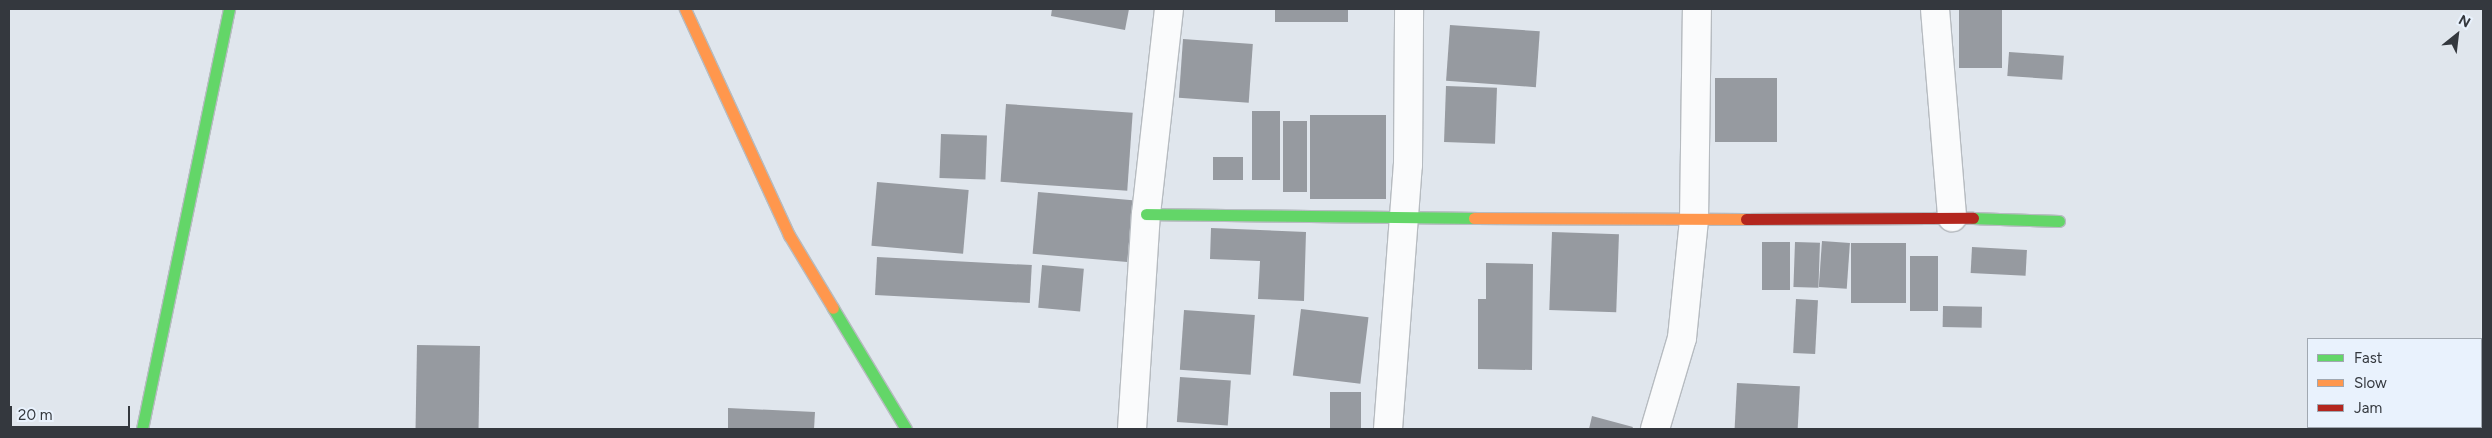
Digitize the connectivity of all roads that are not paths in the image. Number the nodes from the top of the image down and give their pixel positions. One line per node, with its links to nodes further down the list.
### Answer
1 (229, 9): 12 (street)
2 (685, 9): 13 (street)
3 (1169, 9): 7 (street)
4 (1409, 9): 8 (street)
5 (1697, 9): 10 (street)
6 (1935, 9): 9 (street)
7 (1146, 214): 8 (street); 14 (street)
8 (1404, 216): 10 (street); 15 (street)
9 (1952, 217): 10 (street); 11 (street)
10 (1694, 220): 16 (street)
11 (2058, 221)
12 (142, 429)
13 (906, 429)
14 (1132, 429)
15 (1388, 429)
16 (1655, 429)

